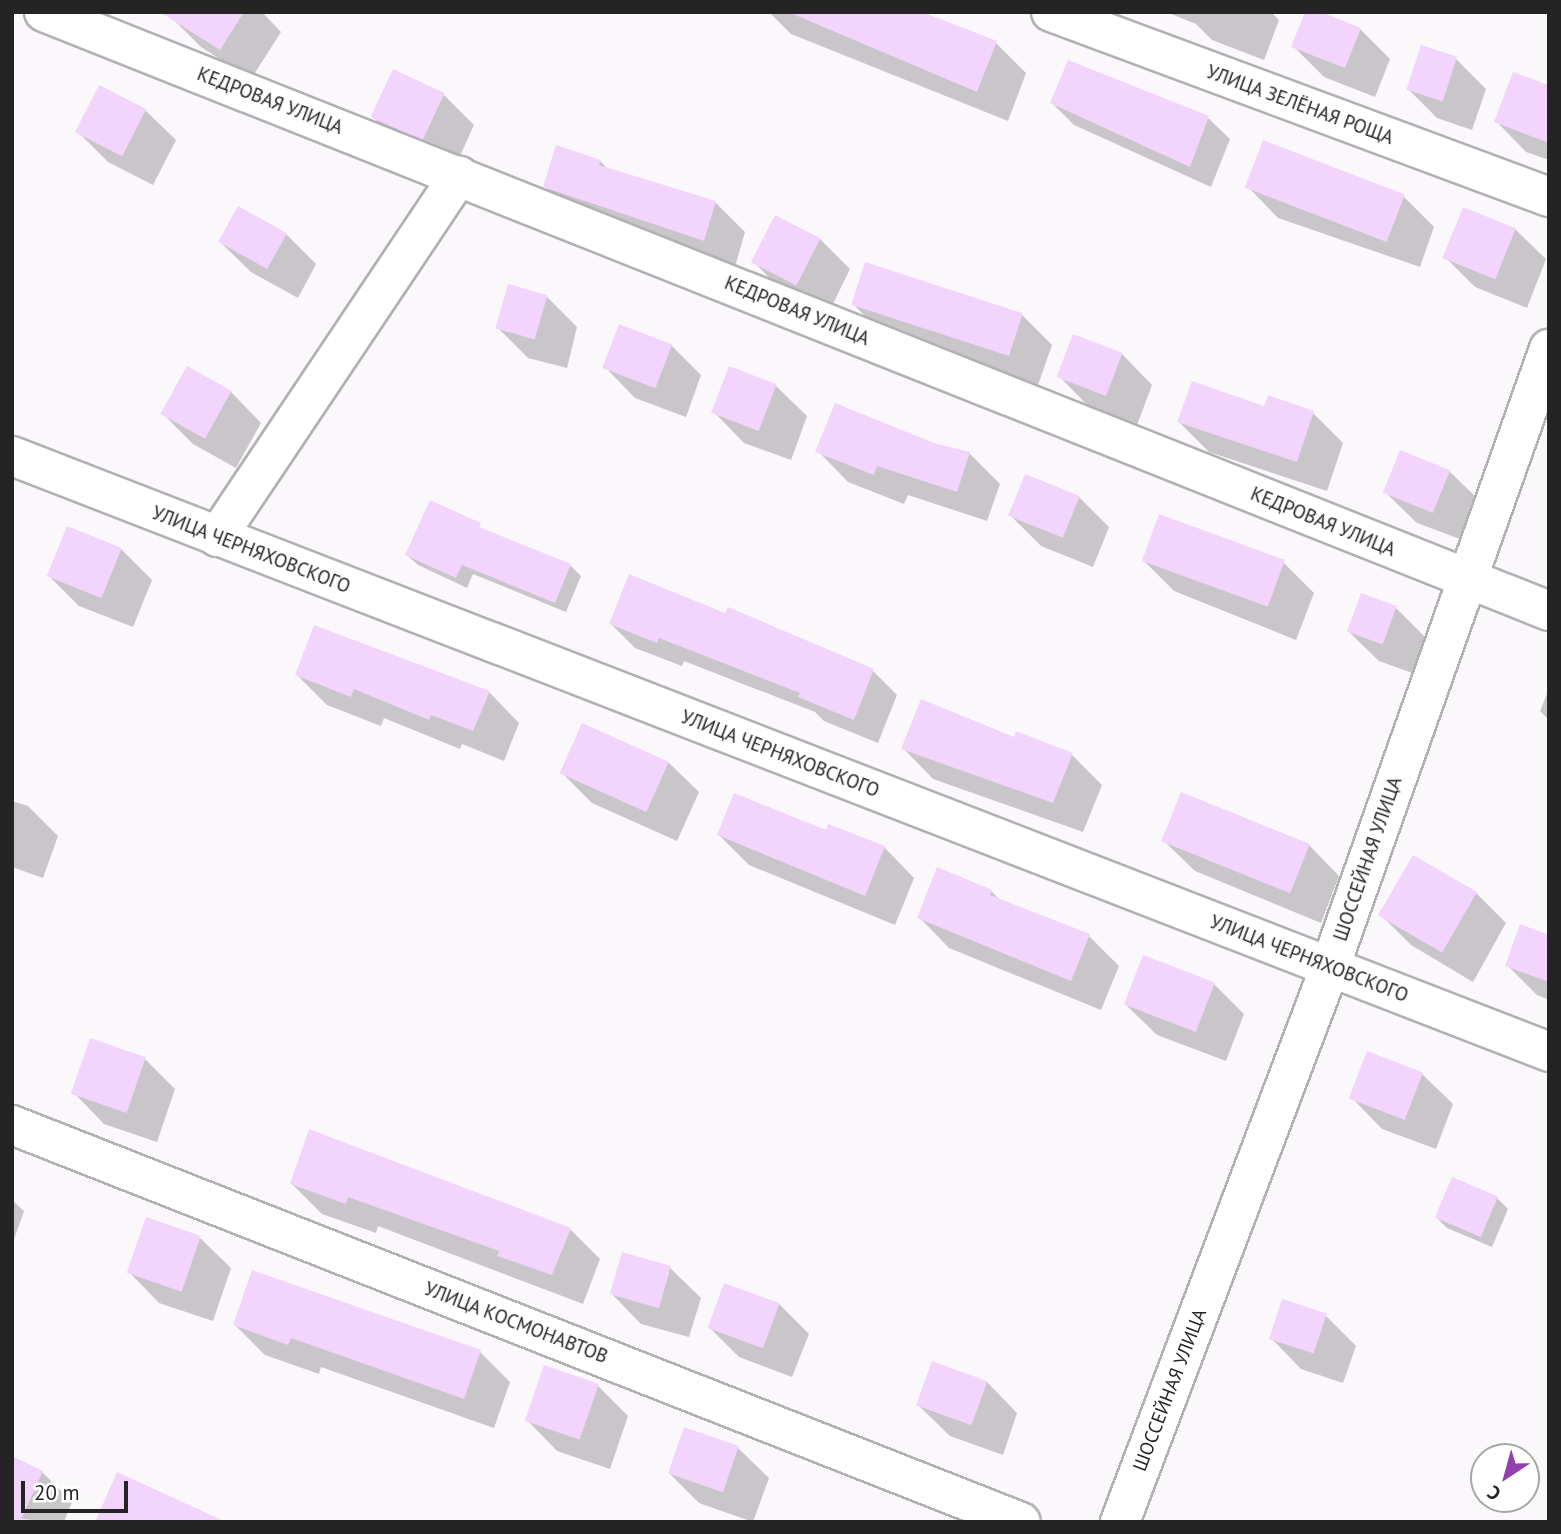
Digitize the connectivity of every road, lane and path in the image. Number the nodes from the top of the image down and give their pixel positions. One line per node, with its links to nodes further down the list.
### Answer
1 (44, 12): 3 (street, КЕДРОВАЯ УЛИЦА)
2 (1051, 12): 4 (street, УЛИЦА ЗЕЛЁНАЯ РОЩА)
3 (459, 175): 7 (street); 8 (street, КЕДРОВАЯ УЛИЦА)
4 (1549, 197)
5 (1549, 349): 8 (street, ШОССЕЙНАЯ УЛИЦА)
6 (12, 457): 7 (street, УЛИЦА ЧЕРНЯХОВСКОГО)
7 (217, 537): 10 (street, УЛИЦА ЧЕРНЯХОВСКОГО)
8 (1466, 580): 9 (street, КЕДРОВАЯ УЛИЦА); 10 (street, ШОССЕЙНАЯ УЛИЦА)
9 (1549, 611)
10 (1330, 967): 11 (street, УЛИЦА ЧЕРНЯХОВСКОГО); 14 (street, ШОССЕЙНАЯ УЛИЦА)
11 (1549, 1052)
12 (12, 1125): 13 (street, УЛИЦА КОСМОНАВТОВ)
13 (1021, 1522)
14 (1120, 1522)

